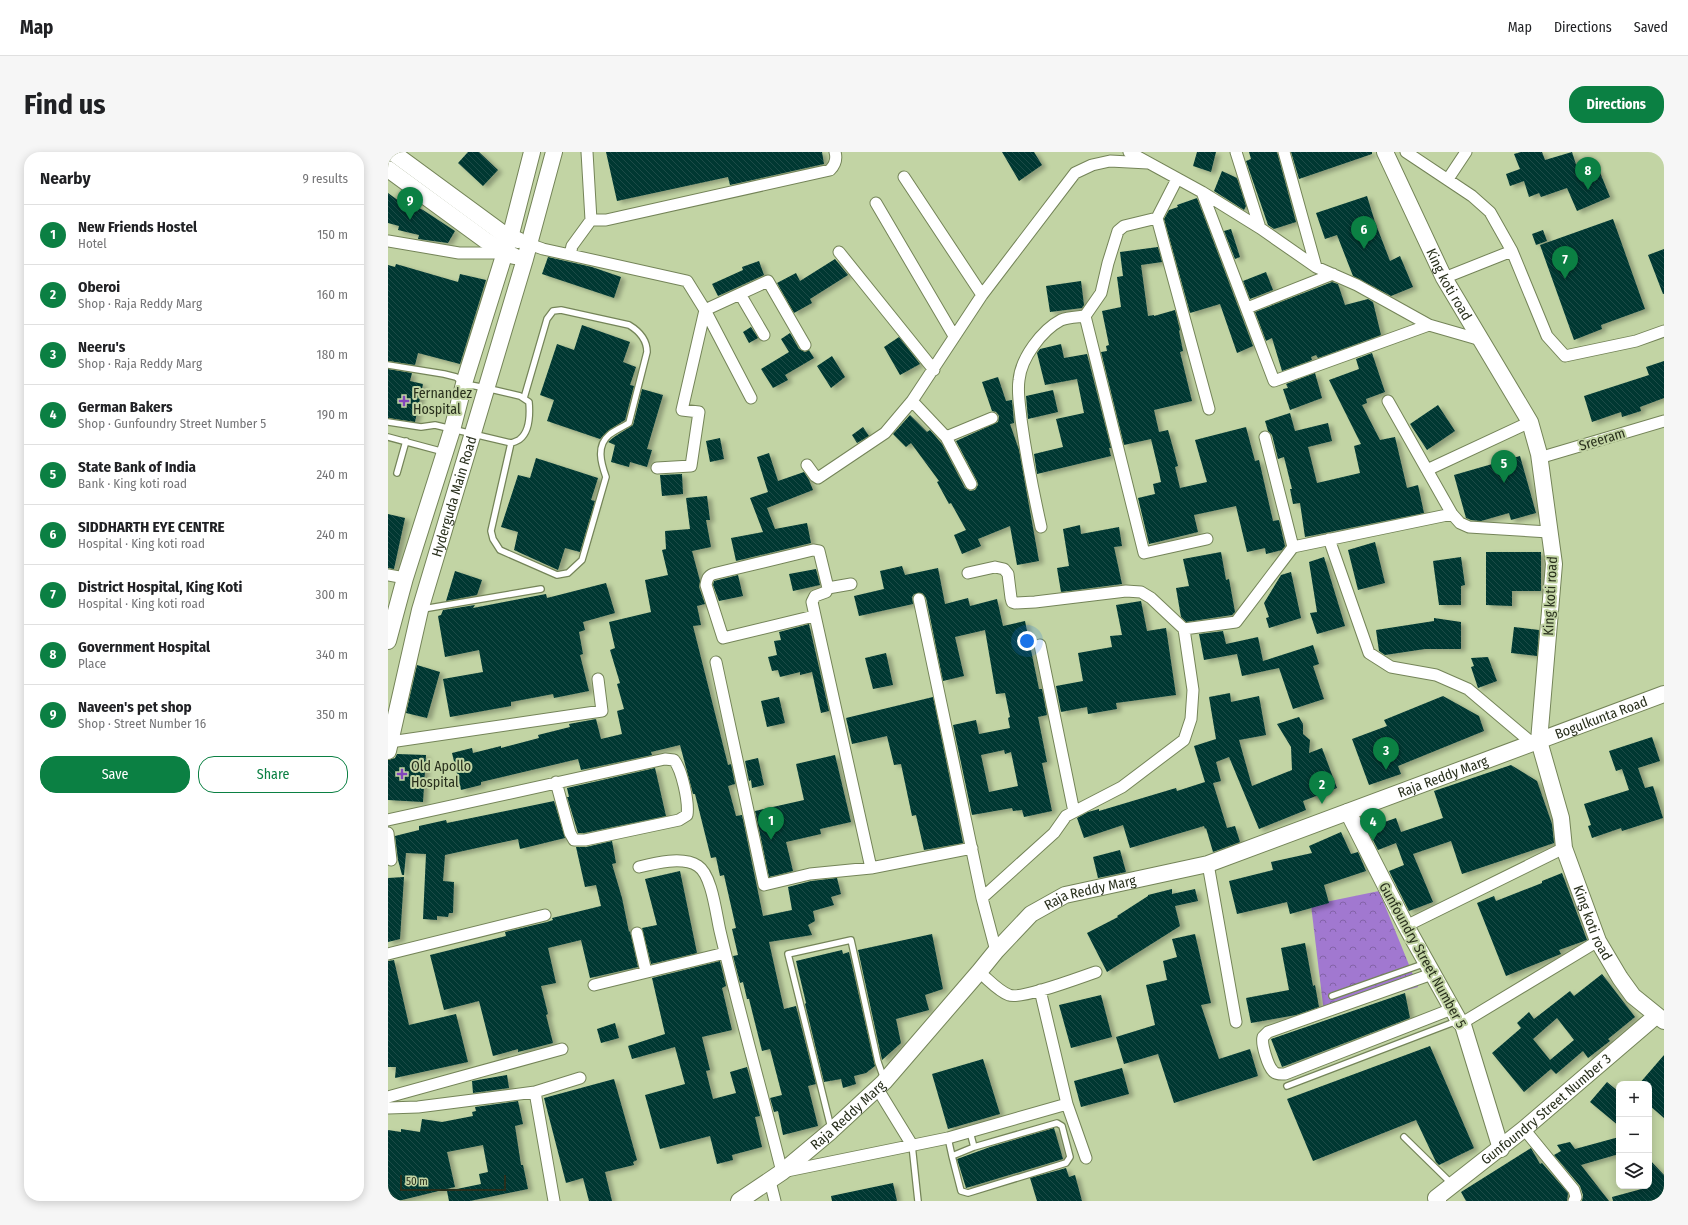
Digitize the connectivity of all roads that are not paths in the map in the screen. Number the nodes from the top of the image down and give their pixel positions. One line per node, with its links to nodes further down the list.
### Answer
1 (392, 152): 24 (street)
2 (532, 152): 24 (street, Hyderguda Main Road)
3 (554, 152): 26 (street, Hyderguda Main Road)
4 (587, 152): 21 (street)
5 (835, 152): 21 (street)
6 (1129, 152): 13 (street)
7 (1145, 152): 13 (street)
8 (1236, 152): 22 (street)
9 (1284, 152): 29 (street)
10 (1406, 152): 17 (street)
11 (1466, 152): 17 (street)
12 (1391, 154): 31 (street, King koti road)
13 (1148, 163): 16 (street); 33 (street)
14 (388, 169): 24 (street)
15 (904, 177): 33 (street)
16 (1177, 178): 18 (street); 20 (street)
17 (1448, 179): 25 (street)
18 (1202, 192): 22 (street); 34 (street)
19 (876, 203): 40 (street)
20 (1157, 218): 36 (street); 51 (street)
21 (591, 220): 28 (street)
22 (1260, 228): 29 (street)
23 (388, 241): 24 (street)
24 (507, 245): 26 (street); 45 (street, Hyderguda Main Road)
25 (1512, 250): 31 (street); 38 (street)
26 (533, 251): 28 (street); 46 (street, Hyderguda Main Road)
27 (839, 252): 44 (street)
28 (570, 255): 35 (street)
29 (1316, 266): 30 (street)
30 (1333, 274): 34 (street); 37 (street)
31 (1444, 278): 41 (street, King koti road)
32 (740, 294): 35 (street); 39 (street); 42 (street)
33 (982, 295): 40 (street)
34 (1247, 308): 37 (street)
35 (705, 310): 48 (street); 66 (street)
36 (1085, 316): 71 (street); 73 (street)
37 (1429, 325): 41 (street)
38 (1664, 332)
39 (764, 335)
40 (954, 336): 44 (street)
41 (1481, 340): 55 (street, King koti road)
42 (805, 345)
43 (388, 365): 45 (lane)
44 (934, 370): 49 (street)
45 (465, 384): 46 (lane); 56 (street, Hyderguda Main Road)
46 (486, 388): 47 (lane); 57 (street, Hyderguda Main Road)
47 (524, 398): 62 (lane); 62 (lane)
48 (751, 398)
49 (912, 401): 60 (street); 65 (street)
50 (1388, 401): 67 (street)
51 (1210, 410)
52 (992, 418): 60 (street)
53 (1664, 421): 64 (street, Sreeram)
54 (388, 422): 56 (lane)
55 (1530, 422): 64 (street, King koti road); 67 (street)
56 (452, 430): 57 (lane); 63 (street, Hyderguda Main Road)
57 (472, 435): 62 (lane); 83 (street, Hyderguda Main Road)
58 (1265, 436): 75 (street)
59 (388, 437): 61 (lane)
60 (946, 437): 69 (street)
61 (406, 442): 63 (lane); 68 (lane)
62 (511, 443)
63 (445, 452): 78 (street, Hyderguda Main Road)
64 (1539, 458): 72 (street, King koti road)
65 (807, 465)
66 (657, 468)
67 (1427, 470): 70 (street)
68 (397, 473)
69 (971, 484)
70 (1452, 514): 72 (street); 74 (street)
71 (1041, 527)
72 (1549, 532): 91 (street, King koti road)
73 (1207, 539)
74 (1329, 540): 75 (street); 91 (street)
75 (1293, 547): 85 (street)
76 (968, 573): 85 (street)
77 (388, 575): 78 (street)
78 (405, 578): 86 (street, Hyderguda Main Road)
79 (851, 584): 80 (street)
80 (828, 588): 84 (street); 84 (street)
81 (540, 589): 83 (lane)
82 (919, 599): 98 (street)
83 (420, 610): 92 (street, Hyderguda Main Road)
84 (814, 616): 103 (street)
85 (1184, 629): 94 (street)
86 (388, 640)
87 (1040, 645): 94 (street)
88 (716, 662): 103 (street)
89 (598, 679): 92 (street)
90 (1664, 694): 91 (street, Bogulkunta Road)
91 (1535, 742): 95 (street, Raja Reddy Marg); 99 (street, King koti road)
92 (389, 747)
93 (556, 782): 93 (street); 96 (street)
94 (1074, 812): 104 (street)
95 (1348, 812): 101 (street, Raja Reddy Marg); 106 (street, Gunfoundry Street Number 5)
96 (388, 820)
97 (388, 834): 100 (street)
98 (972, 848): 103 (street); 104 (street)
99 (1564, 848): 106 (street); 108 (street, King koti road)
100 (391, 860)
101 (1208, 864): 109 (street, Raja Reddy Marg); 121 (street)
102 (639, 867): 110 (street)
103 (871, 868)
104 (982, 898): 109 (street)
105 (545, 915): 111 (street)
106 (1406, 926): 112 (street, Gunfoundry Street Number 5)
107 (637, 933): 113 (street)
108 (1598, 941): 119 (street); 120 (street, King koti road)
109 (996, 951): 114 (street, Raja Reddy Marg)
110 (725, 953): 113 (street); 140 (street)
111 (388, 954)
112 (1429, 968): 118 (lane); 119 (street, Gunfoundry Street Number 5); 119 (street)
113 (646, 972): 116 (street)
114 (979, 972): 117 (street); 124 (street, Raja Reddy Marg)
115 (1096, 972): 117 (street)
116 (594, 985)
117 (1040, 990): 128 (street)
118 (1332, 996)
119 (1458, 1018): 125 (lane); 137 (street, Gunfoundry Street Number 5)
120 (1660, 1018): 130 (street, Gunfoundry Street Number 3)
121 (1236, 1022)
122 (562, 1050): 127 (street)
123 (580, 1078): 126 (street)
124 (881, 1085): 131 (street, Raja Reddy Marg); 131 (lane); 135 (street)
125 (1287, 1086)
126 (535, 1092): 129 (street); 144 (street)
127 (388, 1097)
128 (1067, 1104): 132 (street); 139 (street)
129 (388, 1108)
130 (1524, 1129): 137 (street, Gunfoundry Street Number 3); 147 (street)
131 (832, 1131): 140 (street, Raja Reddy Marg)
132 (970, 1132): 134 (street); 136 (lane)
133 (1404, 1137): 141 (lane)
134 (948, 1138): 135 (street); 138 (lane)
135 (912, 1145): 140 (street); 146 (lane)
136 (974, 1147): 138 (lane); 138 (lane)
137 (1501, 1149): 141 (street, Gunfoundry Street Number 3)
138 (952, 1156)
139 (1086, 1158)
140 (776, 1176): 142 (street, Raja Reddy Marg); 145 (street)
141 (1453, 1186): 143 (street, Gunfoundry Street Number 3)
142 (746, 1199)
143 (1436, 1200)
144 (554, 1201)
145 (775, 1201)
146 (918, 1201)
147 (1574, 1201)

